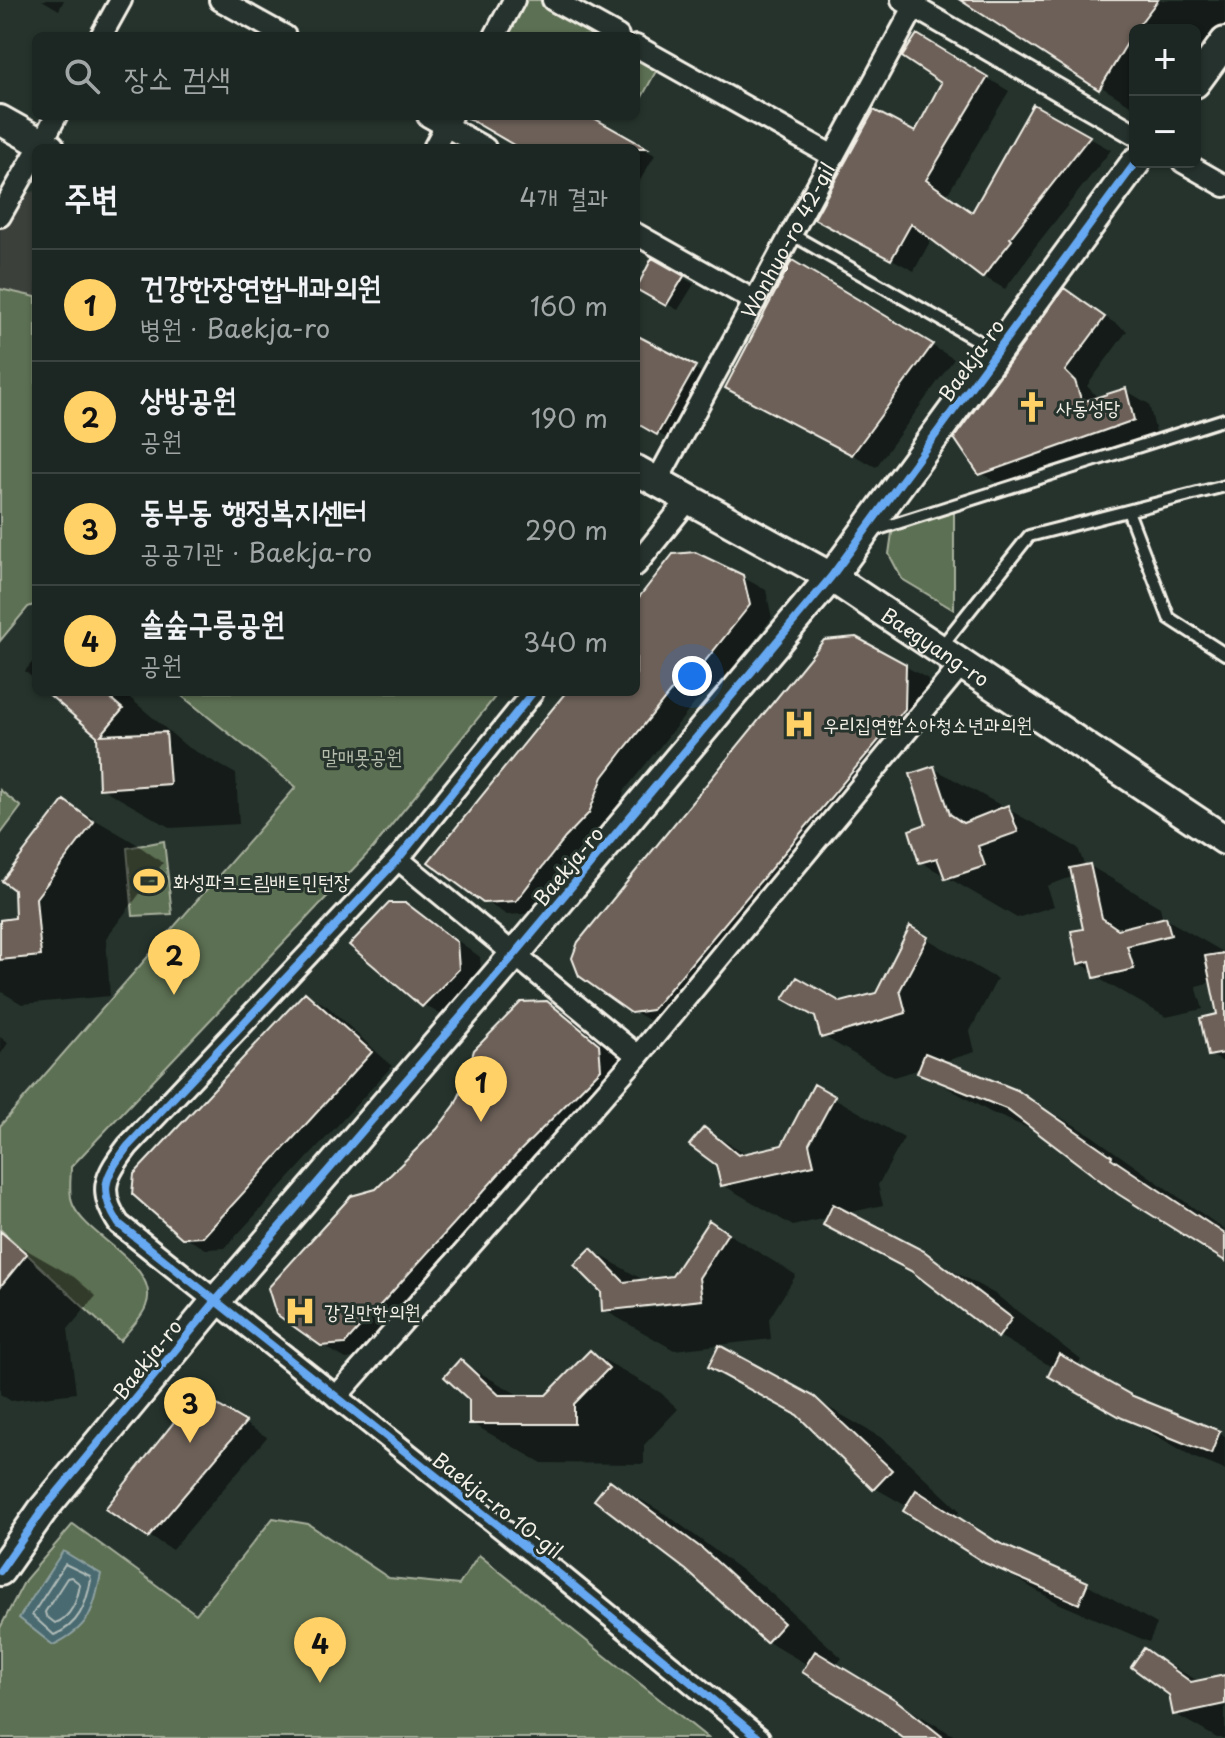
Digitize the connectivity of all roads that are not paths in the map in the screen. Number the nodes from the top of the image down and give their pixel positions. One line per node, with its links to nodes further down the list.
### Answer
1 (121, 0): 6 (street)
2 (220, 0): 7 (street)
3 (514, 0): 8 (street)
4 (553, 0): 9 (street)
5 (911, 2): 17 (street); 22 (street, Wonhyo-ro 42-gil)
6 (103, 32)
7 (278, 32)
8 (497, 32)
9 (611, 32)
10 (1225, 42): 12 (street)
11 (640, 48): 22 (street)
12 (1201, 75)
13 (0, 120): 18 (street)
14 (54, 120): 19 (street)
15 (442, 120): 20 (street)
16 (443, 120): 21 (street)
17 (1129, 130)
18 (36, 144)
19 (44, 144)
20 (435, 144)
21 (479, 144)
22 (833, 156): 28 (street, Wonhyo-ro 42-gil)
23 (32, 164): 27 (street)
24 (1132, 168): 31 (street, Baekja-ro)
25 (1194, 168): 26 (street)
26 (1225, 186)
27 (0, 216)
28 (791, 234): 30 (street, Wonhyo-ro 42-gil); 31 (lane)
29 (640, 236): 30 (street)
30 (755, 301): 33 (street, Wonhyo-ro 42-gil)
31 (997, 351): 37 (street, Baekja-ro)
32 (1225, 419): 37 (lane)
33 (646, 475): 35 (street, Baegyang-ro)
34 (1225, 486): 36 (lane)
35 (689, 499): 38 (street); 39 (street, Baegyang-ro)
36 (1128, 511): 40 (lane); 41 (lane)
37 (862, 534): 39 (street, Baekja-ro)
38 (640, 560)
39 (831, 577): 41 (street, Baegyang-ro); 45 (street, Baekja-ro)
40 (1225, 654)
41 (950, 657): 43 (street, Baegyang-ro); 46 (street)
42 (530, 696): 44 (street, Baekja-ro 10-gil)
43 (1225, 840)
44 (398, 859): 45 (street); 47 (street, Baekja-ro 10-gil)
45 (515, 954): 46 (street); 47 (street, Baekja-ro)
46 (638, 1056): 48 (street)
47 (215, 1302): 48 (street, Baekja-ro 10-gil); 49 (street, Baekja-ro)
48 (336, 1397): 50 (street, Baekja-ro 10-gil)
49 (0, 1571)
50 (759, 1738)

